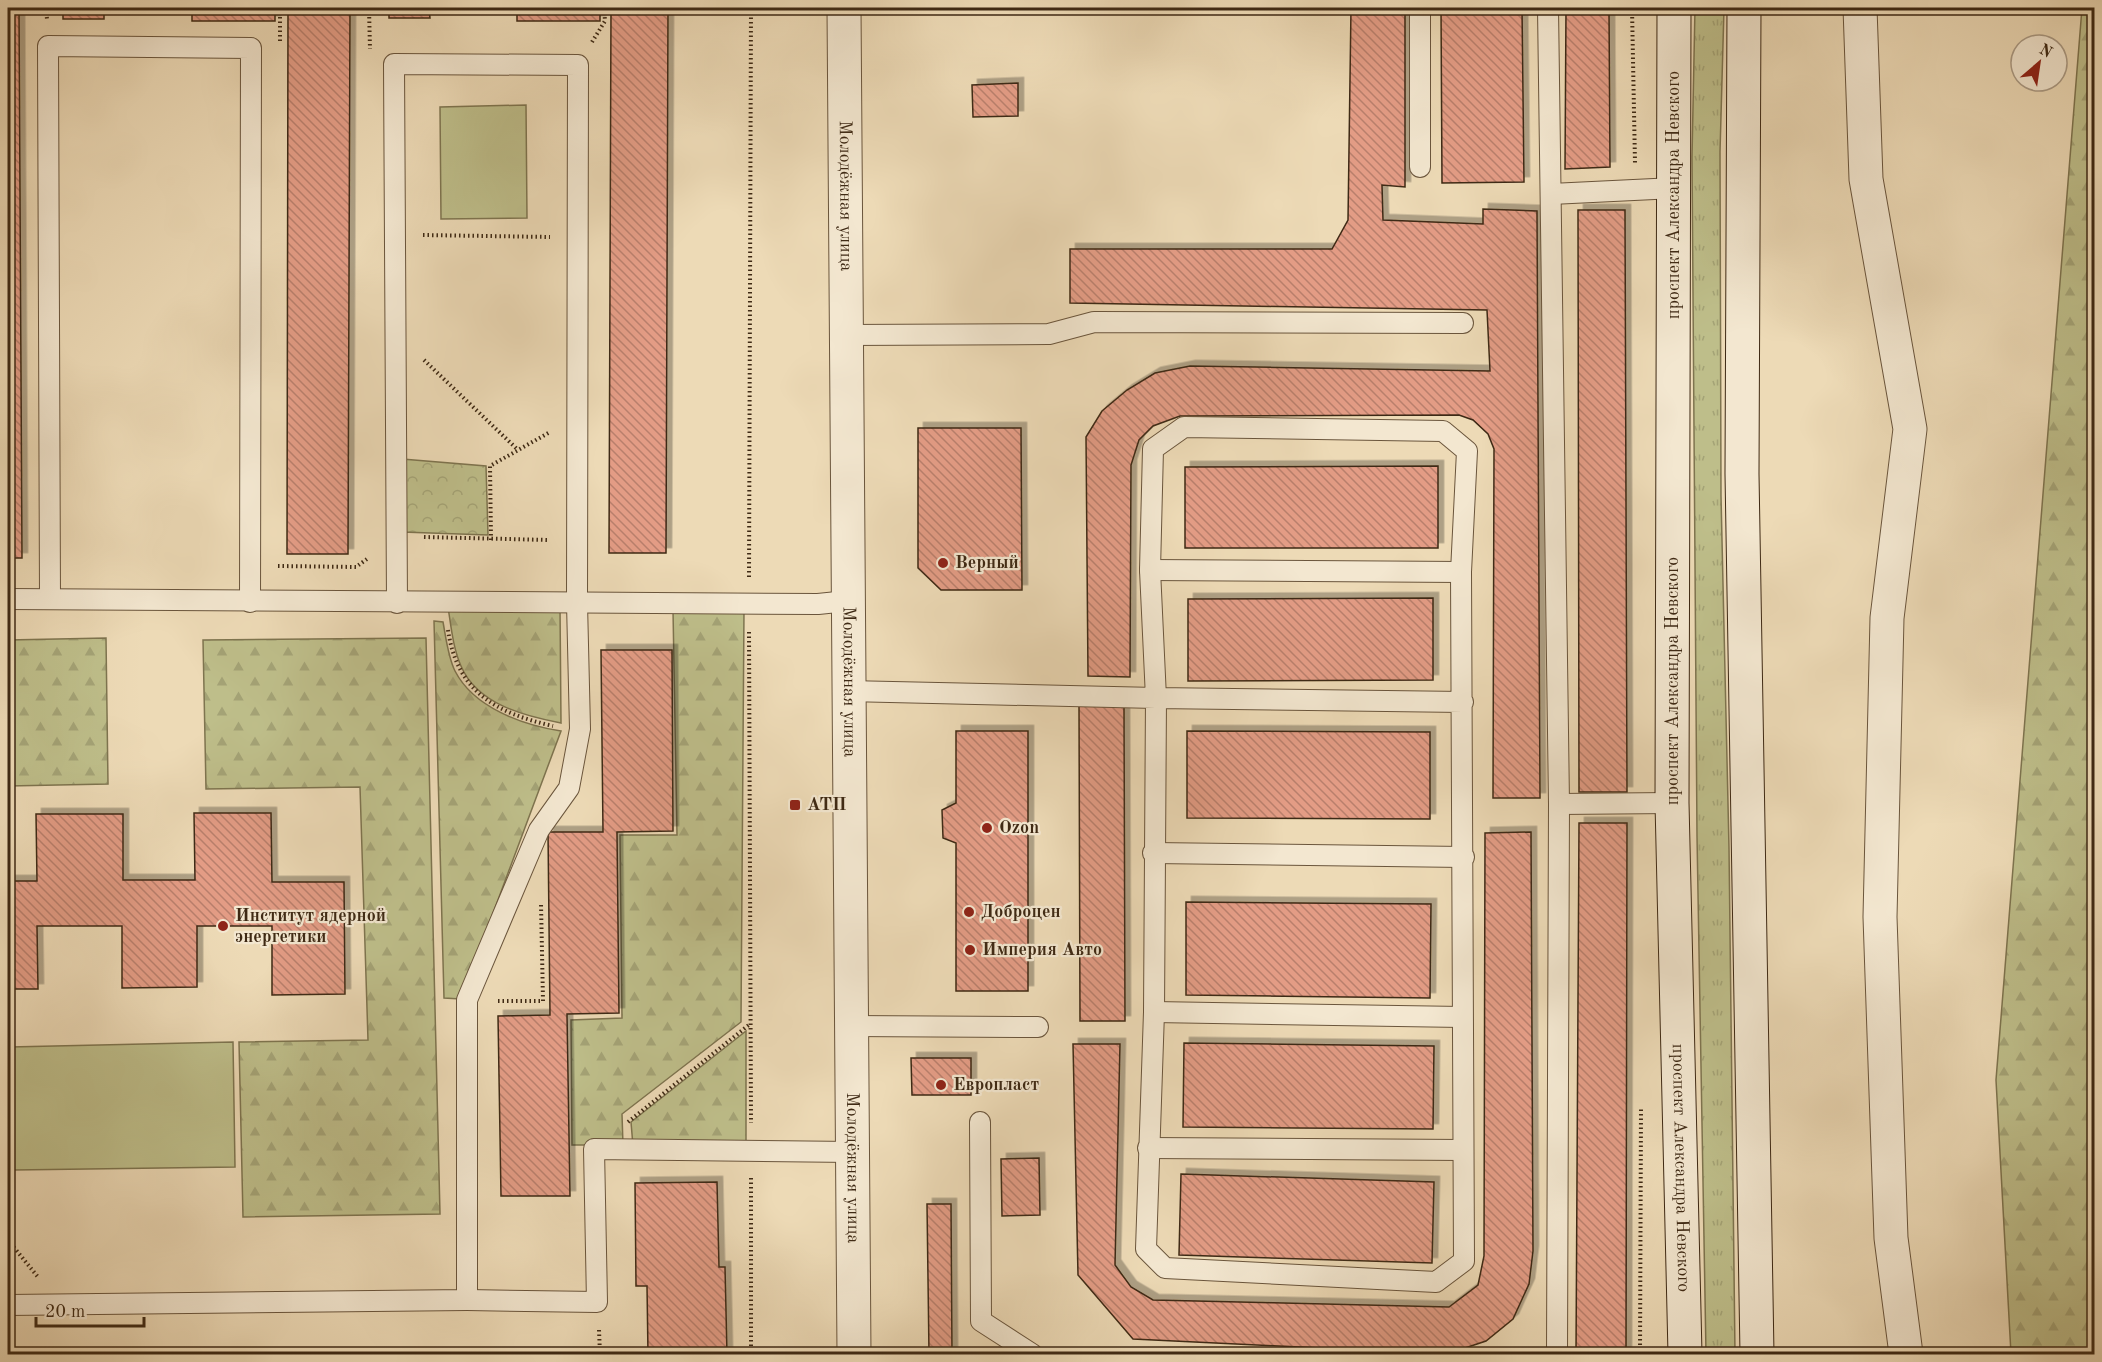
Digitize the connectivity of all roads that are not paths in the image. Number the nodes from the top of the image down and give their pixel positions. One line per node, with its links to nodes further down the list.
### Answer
1 (843, 8): 11 (street, Молодёжная улица)
2 (1420, 8): 7 (lane)
3 (1548, 8): 9 (lane)
4 (1674, 8): 8 (street, проспект Александра Невского)
5 (1744, 8): 41 (street)
6 (1860, 8): 42 (street)
7 (1420, 167)
8 (1675, 188): 9 (lane); 24 (street, проспект Александра Невского)
9 (1551, 194): 23 (lane)
10 (1463, 323): 11 (lane)
11 (845, 335): 16 (street, Молодёжная улица)
12 (1150, 570): 13 (lane); 13 (lane); 21 (lane)
13 (1461, 572): 22 (lane)
14 (50, 598): 15 (lane); 17 (lane); 17 (lane)
15 (8, 599)
16 (847, 601): 19 (lane); 20 (street, Молодёжная улица)
17 (250, 602): 18 (lane)
18 (397, 603): 19 (lane); 19 (lane)
19 (577, 603): 35 (lane)
20 (847, 691): 21 (lane); 29 (street, Молодёжная улица)
21 (1156, 698): 22 (lane); 25 (lane)
22 (1463, 702): 26 (lane)
23 (1559, 804): 24 (lane); 39 (lane)
24 (1672, 804): 40 (street, проспект Александра Невского)
25 (1153, 853): 26 (lane); 27 (lane)
26 (1464, 856): 28 (lane)
27 (1154, 1012): 28 (lane); 32 (lane)
28 (1462, 1017): 33 (lane)
29 (850, 1026): 30 (lane); 34 (street, Молодёжная улица)
30 (1038, 1027)
31 (980, 1122): 38 (lane)
32 (1148, 1148): 33 (lane); 33 (lane)
33 (1463, 1150)
34 (852, 1152): 35 (lane); 37 (street, Молодёжная улица)
35 (467, 1300): 36 (lane)
36 (8, 1305)
37 (854, 1354)
38 (1032, 1354)
39 (1557, 1354)
40 (1685, 1354)
41 (1757, 1354)
42 (1906, 1354)

